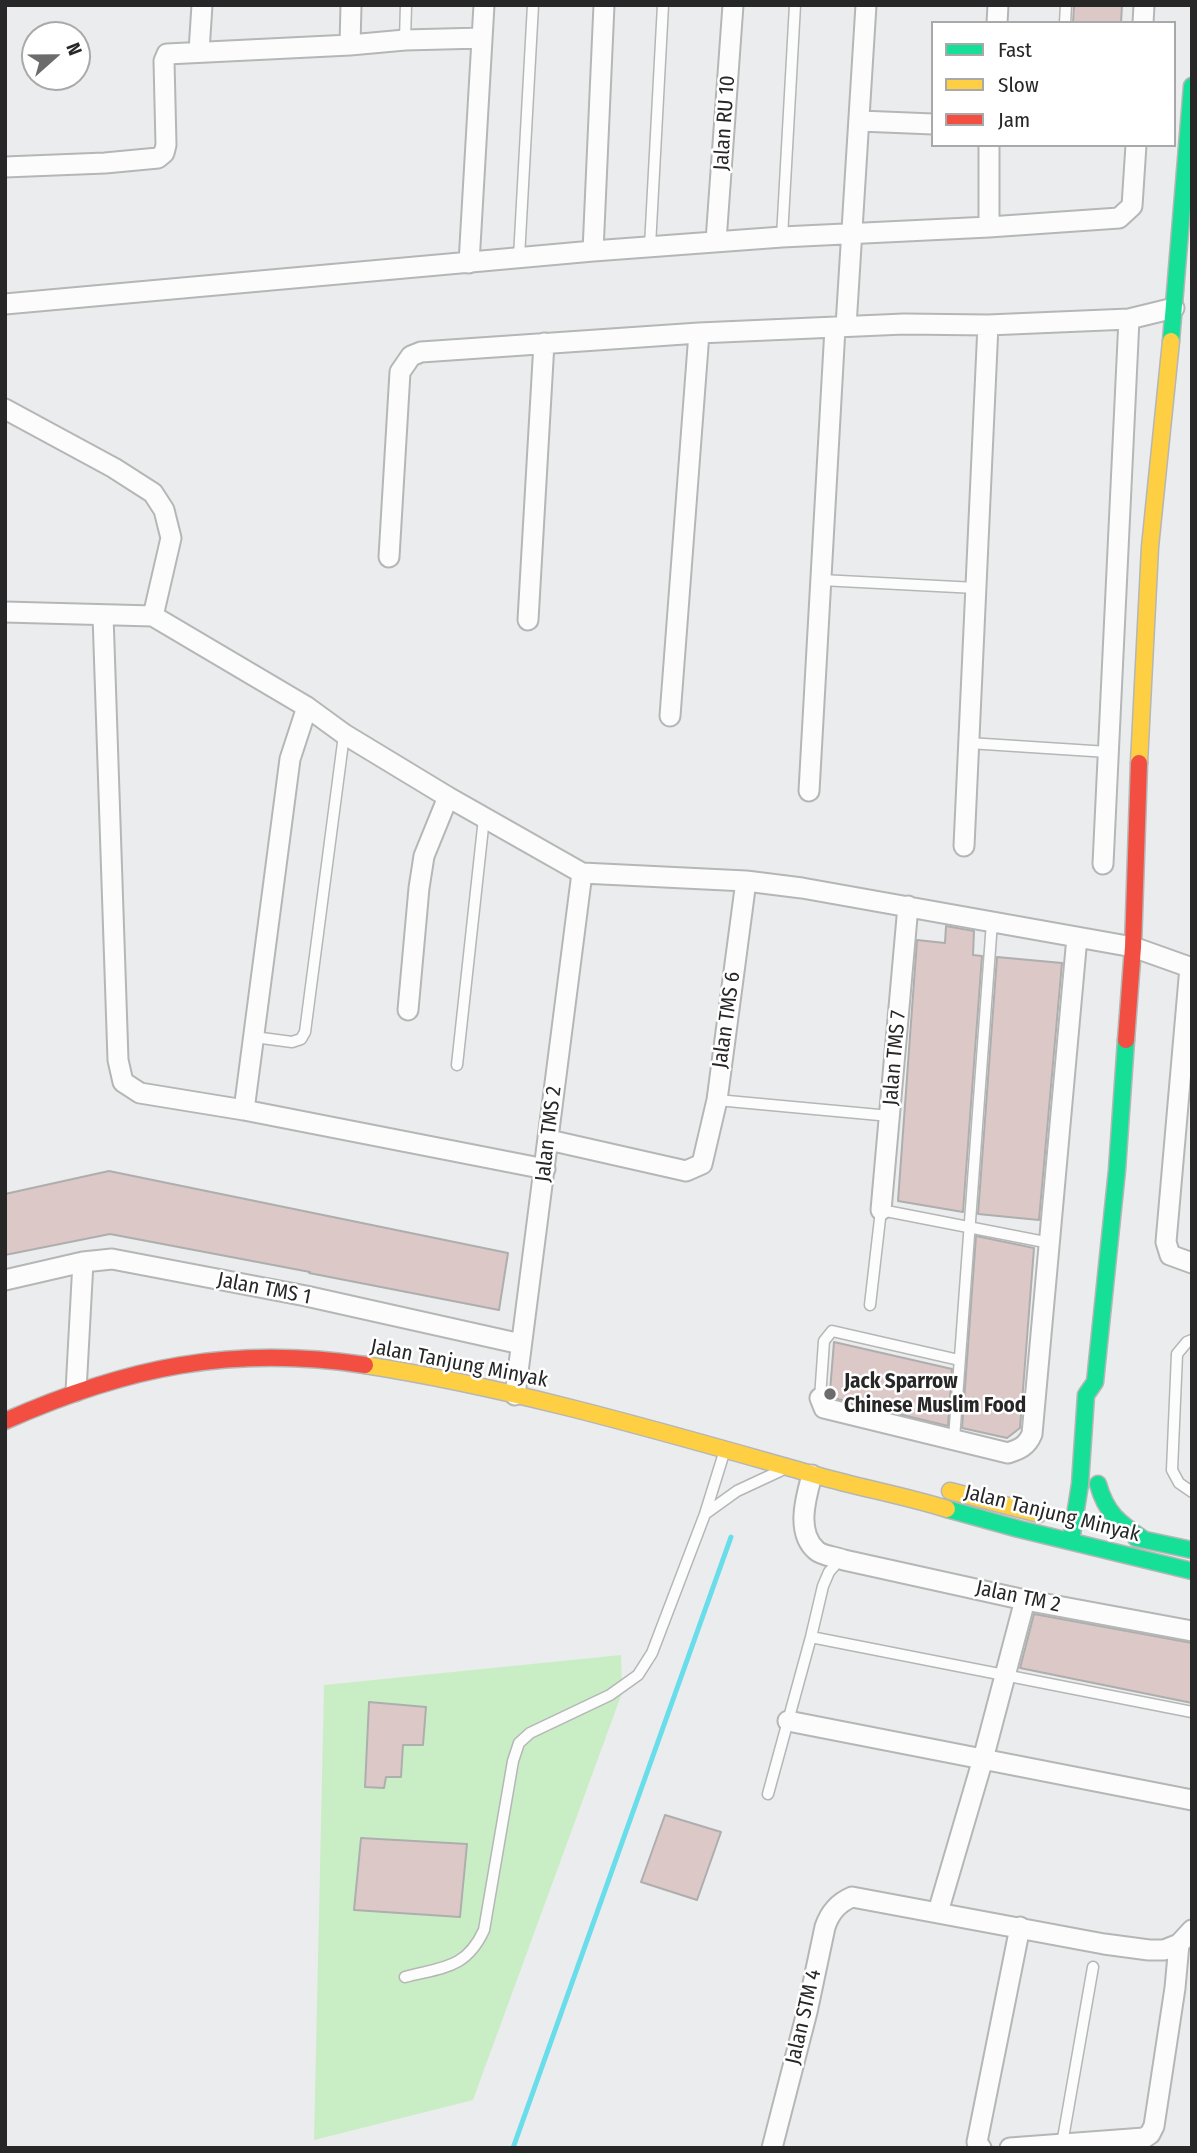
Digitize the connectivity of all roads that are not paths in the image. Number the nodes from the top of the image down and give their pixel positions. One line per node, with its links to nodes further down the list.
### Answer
1 (202, 5): 14 (street)
2 (351, 5): 13 (street)
3 (406, 5): 12 (lane)
4 (484, 5): 11 (street)
5 (533, 5): 27 (lane)
6 (604, 5): 26 (street)
7 (663, 5): 25 (lane)
8 (733, 5): 24 (street, Jalan RU 10)
9 (795, 5): 22 (lane)
10 (866, 5): 16 (street)
11 (482, 38): 12 (street); 28 (street)
12 (405, 40): 13 (street)
13 (350, 45): 14 (street)
14 (199, 51): 20 (street)
15 (1192, 86): 30 (main road)
16 (860, 121): 17 (street); 23 (street)
17 (931, 124)
18 (989, 147): 21 (street)
19 (1136, 147): 21 (street)
20 (5, 167)
21 (989, 227): 23 (street)
22 (782, 237): 23 (street); 24 (street)
23 (852, 239): 33 (street)
24 (716, 241): 25 (street)
25 (650, 246): 26 (street)
26 (593, 251): 27 (street)
27 (519, 257): 28 (street)
28 (469, 263): 29 (street)
29 (5, 304)
30 (1174, 308): 31 (street); 59 (main road)
31 (1129, 319): 32 (street); 48 (street)
32 (988, 325): 33 (street); 39 (street)
33 (841, 327): 34 (street); 38 (street)
34 (699, 333): 35 (street); 45 (street)
35 (544, 343): 37 (street); 43 (street)
36 (5, 409): 42 (street)
37 (388, 557)
38 (821, 580): 39 (lane); 49 (street)
39 (976, 588): 47 (street)
40 (5, 612): 41 (street)
41 (103, 615): 42 (street); 65 (street)
42 (153, 616): 44 (street)
43 (528, 620)
44 (307, 707): 46 (street); 62 (street)
45 (670, 716)
46 (344, 734): 50 (street); 62 (lane)
47 (969, 743): 48 (lane); 52 (street)
48 (1108, 752): 53 (street)
49 (809, 791)
50 (448, 797): 51 (street); 61 (street)
51 (484, 818): 54 (street); 63 (lane)
52 (964, 846)
53 (1103, 864)
54 (582, 873): 55 (street); 68 (street, Jalan TMS 2)
55 (746, 881): 56 (street); 64 (street, Jalan TMS 6)
56 (908, 906): 57 (street); 67 (street, Jalan TMS 7)
57 (992, 922): 58 (street); 71 (lane)
58 (1077, 937): 59 (street); 72 (street)
59 (1133, 947): 60 (street); 88 (main road)
60 (1191, 967): 66 (street)
61 (408, 1010)
62 (254, 1037): 65 (street)
63 (457, 1065)
64 (716, 1100): 67 (lane); 68 (street, Jalan TMS 6)
65 (244, 1110): 69 (street)
66 (1185, 1115): 74 (street)
67 (890, 1116): 70 (street, Jalan TMS 7)
68 (548, 1140): 69 (street, Jalan TMS 2)
69 (545, 1169): 78 (street, Jalan TMS 2)
70 (881, 1210): 71 (lane); 76 (lane)
71 (968, 1227): 72 (lane); 79 (lane)
72 (1050, 1242): 84 (street)
73 (83, 1262): 75 (street, Jalan TMS 1); 78 (street, Jalan TMS 1); 80 (street)
74 (1192, 1262)
75 (5, 1280)
76 (870, 1305)
77 (1192, 1340): 89 (lane)
78 (522, 1344): 81 (street, Jalan TMS 2)
79 (959, 1360): 82 (lane); 84 (lane)
80 (76, 1391): 81 (main road, Jalan Tanjung Minyak); 83 (main road, Jalan Tanjung Minyak)
81 (515, 1395): 85 (main road, Jalan Tanjung Minyak)
82 (820, 1398): 84 (street)
83 (5, 1421)
84 (954, 1439)
85 (725, 1449): 86 (main road, Jalan Tanjung Minyak); 92 (lane)
86 (788, 1467): 87 (main road, Jalan Tanjung Minyak); 92 (lane)
87 (812, 1475): 90 (main road, Jalan Tanjung Minyak); 99 (street, Jalan TM 2)
88 (1080, 1484): 91 (main road); 93 (main road)
89 (1192, 1492)
90 (903, 1496): 91 (main road, Jalan Tanjung Minyak); 96 (main road, Jalan Tanjung Minyak)
91 (993, 1502): 93 (main road, Jalan Tanjung Minyak)
92 (705, 1514): 114 (lane)
93 (1074, 1523): 94 (main road, Jalan Tanjung Minyak); 96 (main road)
94 (1097, 1525): 95 (main road, Jalan Tanjung Minyak); 95 (main road); 97 (main road)
95 (1143, 1539): 98 (main road, Jalan Tanjung Minyak)
96 (1071, 1541): 97 (main road, Jalan Tanjung Minyak)
97 (1091, 1546): 100 (main road, Jalan Tanjung Minyak)
98 (1192, 1550)
99 (845, 1560): 101 (street, Jalan TM 2); 103 (lane)
100 (1192, 1571)
101 (1025, 1600): 102 (street, Jalan TM 2); 104 (street)
102 (1192, 1631)
103 (811, 1637): 104 (lane); 106 (lane)
104 (1005, 1674): 105 (lane); 107 (street)
105 (1192, 1713)
106 (788, 1721): 107 (street); 108 (lane)
107 (983, 1759): 109 (street); 110 (street)
108 (768, 1794)
109 (1192, 1800)
110 (938, 1912): 111 (street); 116 (street, Jalan STM 4)
111 (1020, 1927): 112 (street); 117 (street)
112 (1185, 1937): 115 (street)
113 (1093, 1967): 115 (lane)
114 (405, 1977)
115 (1062, 2144): 118 (street)
116 (772, 2148)
117 (981, 2148)
118 (1010, 2148)

